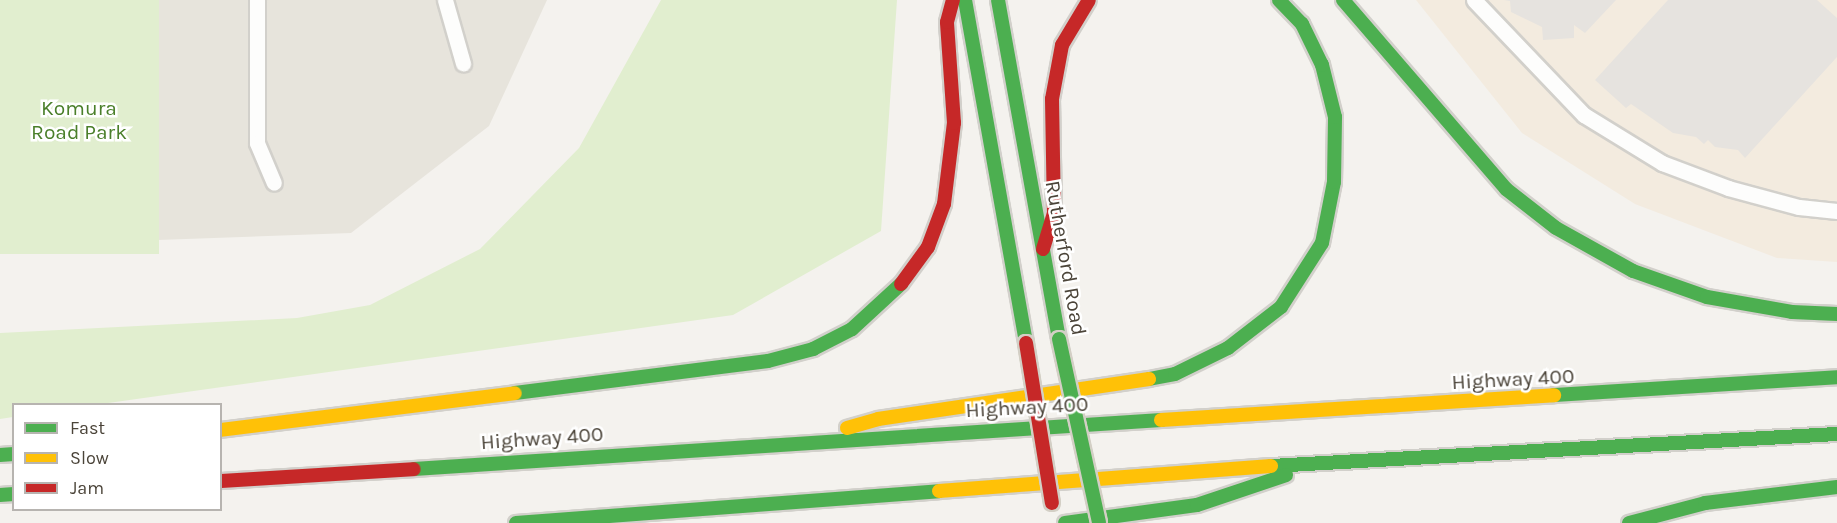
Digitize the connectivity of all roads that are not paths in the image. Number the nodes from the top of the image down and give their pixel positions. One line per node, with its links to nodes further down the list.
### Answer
1 (257, 0): 11 (street)
2 (445, 0): 10 (street)
3 (953, 0): 16 (main road)
4 (965, 0): 23 (main road, bridge)
5 (998, 0): 13 (main road, Rutherford Road)
6 (1089, 0): 13 (main road)
7 (1279, 0): 18 (main road)
8 (1342, 0): 14 (main road)
9 (1474, 0): 12 (street)
10 (463, 63)
11 (274, 183)
12 (1837, 211)
13 (1043, 249): 25 (main road, Rutherford Road, bridge)
14 (1837, 314)
15 (1837, 377): 18 (main road, Highway 400)
16 (222, 430)
17 (1837, 434): 19 (main road)
18 (797, 442): 20 (main road, Highway 400)
19 (1326, 462): 22 (main road); 24 (main road)
20 (222, 481)
21 (1837, 487): 26 (main road)
22 (516, 523)
23 (1057, 523)
24 (1065, 523)
25 (1099, 523)
26 (1629, 523)

